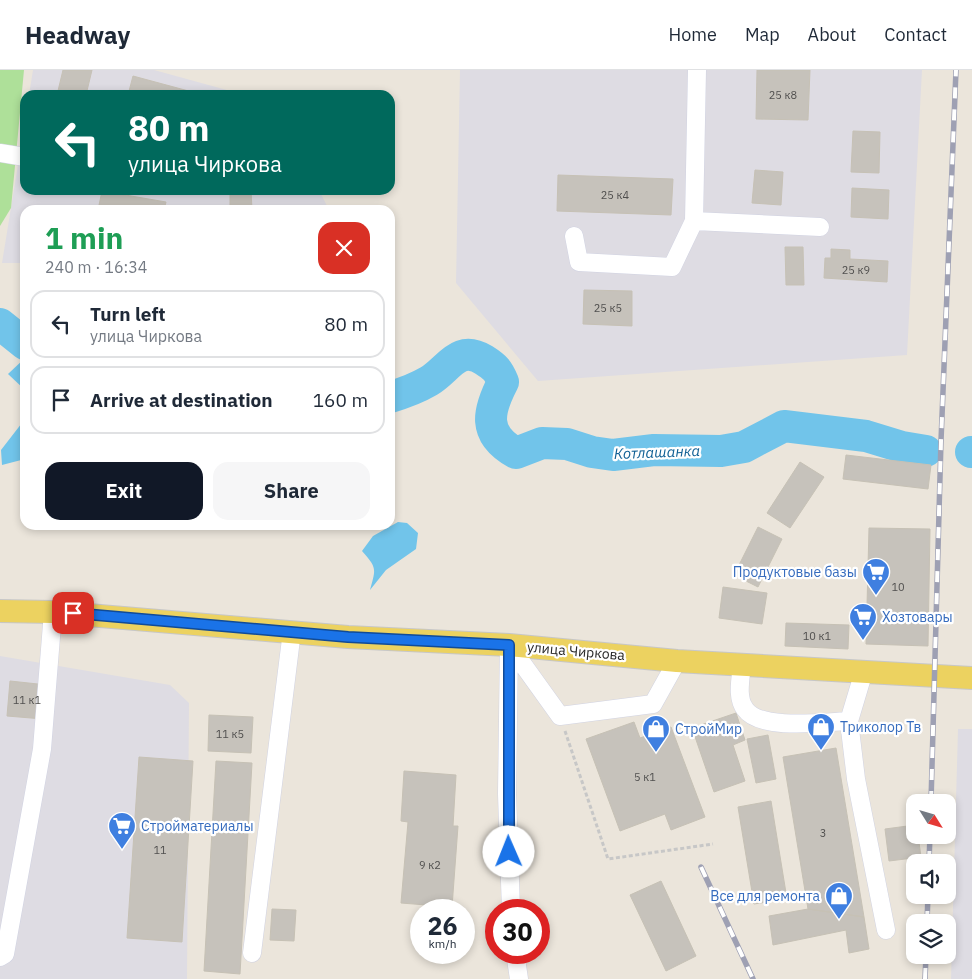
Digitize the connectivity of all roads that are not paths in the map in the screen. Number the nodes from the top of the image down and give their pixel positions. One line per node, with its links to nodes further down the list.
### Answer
1 (697, 70): 4 (street)
2 (0, 153): 3 (street)
3 (20, 156)
4 (694, 221): 5 (street); 6 (street)
5 (820, 227)
6 (574, 236)
7 (0, 611): 8 (main road, улица Чиркова)
8 (53, 612): 9 (main road, улица Чиркова); 19 (street)
9 (292, 631): 10 (main road, улица Чиркова); 18 (street)
10 (509, 645): 11 (main road, улица Чиркова); 11 (street); 16 (street)
11 (678, 660): 12 (main road, улица Чиркова)
12 (742, 664): 13 (main road, улица Чиркова); 15 (street)
13 (864, 671): 14 (main road, улица Чиркова); 15 (street)
14 (972, 678)
15 (849, 721): 17 (street)
16 (510, 899)
17 (886, 930)
18 (252, 953)
19 (0, 957)
20 (517, 964): 21 (street)
21 (518, 979)

